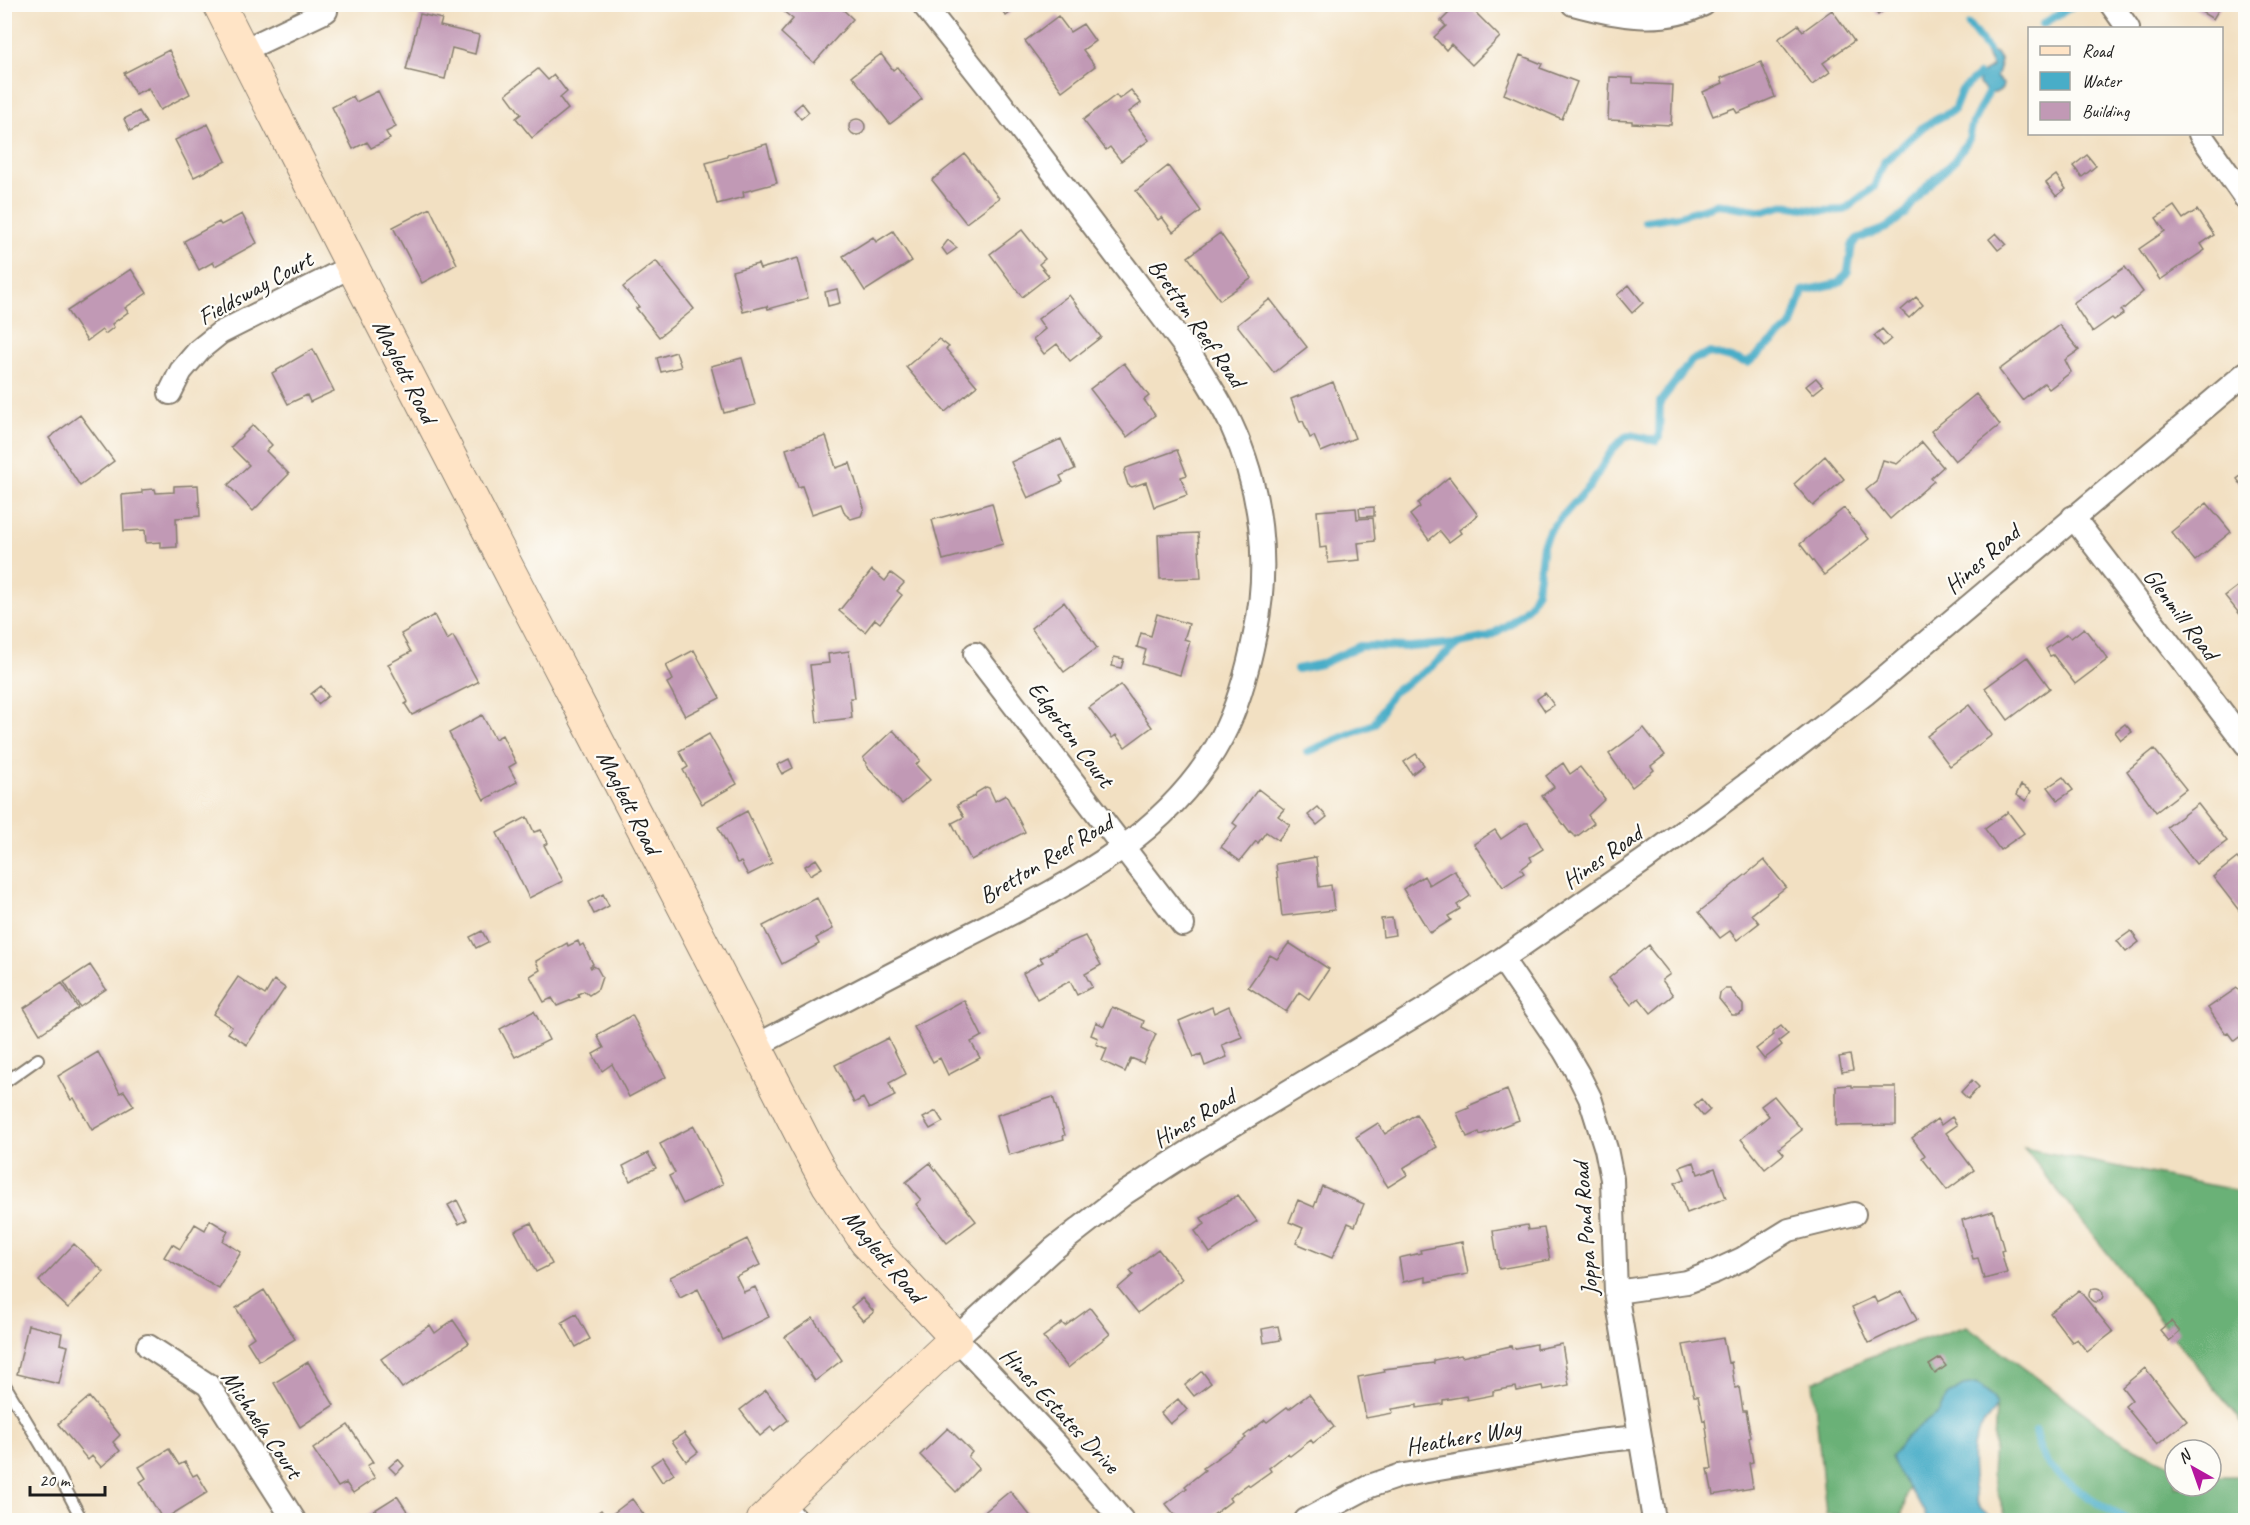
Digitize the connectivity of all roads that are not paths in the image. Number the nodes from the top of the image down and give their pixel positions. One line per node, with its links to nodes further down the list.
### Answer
1 (219, 4): 8 (street, Magledt Road)
2 (923, 4): 17 (street, Bretton Reef Road)
3 (1573, 4): 4 (street)
4 (1704, 4)
5 (2111, 4): 7 (street)
6 (326, 11): 8 (street)
7 (2127, 27)
8 (242, 51): 11 (street, Magledt Road)
9 (2201, 135): 10 (street)
10 (2246, 199)
11 (352, 266): 13 (street, Fieldsway Court); 20 (street, Magledt Road)
12 (2246, 373): 14 (street, Hines Road)
13 (170, 393)
14 (2073, 517): 16 (street, Glenmill Road); 19 (street, Hines Road)
15 (975, 654): 17 (street, Edgerton Court)
16 (2246, 744)
17 (1123, 847): 18 (street, Edgerton Court); 20 (street, Bretton Reef Road)
18 (1183, 925)
19 (1502, 959): 24 (street, Joppa Pond Road); 25 (street, Hines Road)
20 (756, 1046): 25 (street, Magledt Road)
21 (38, 1059): 22 (lane)
22 (4, 1083)
23 (1854, 1214): 24 (street)
24 (1616, 1292): 28 (street, Joppa Pond Road)
25 (956, 1338): 29 (street); 32 (street, Hines Estates Drive)
26 (148, 1346): 31 (street, Michaela Court)
27 (4, 1383): 30 (lane)
28 (1639, 1437): 33 (street, Heathers Way); 34 (street, Joppa Pond Road)
29 (780, 1515)
30 (82, 1521)
31 (294, 1521)
32 (1122, 1521)
33 (1306, 1521)
34 (1654, 1521)

